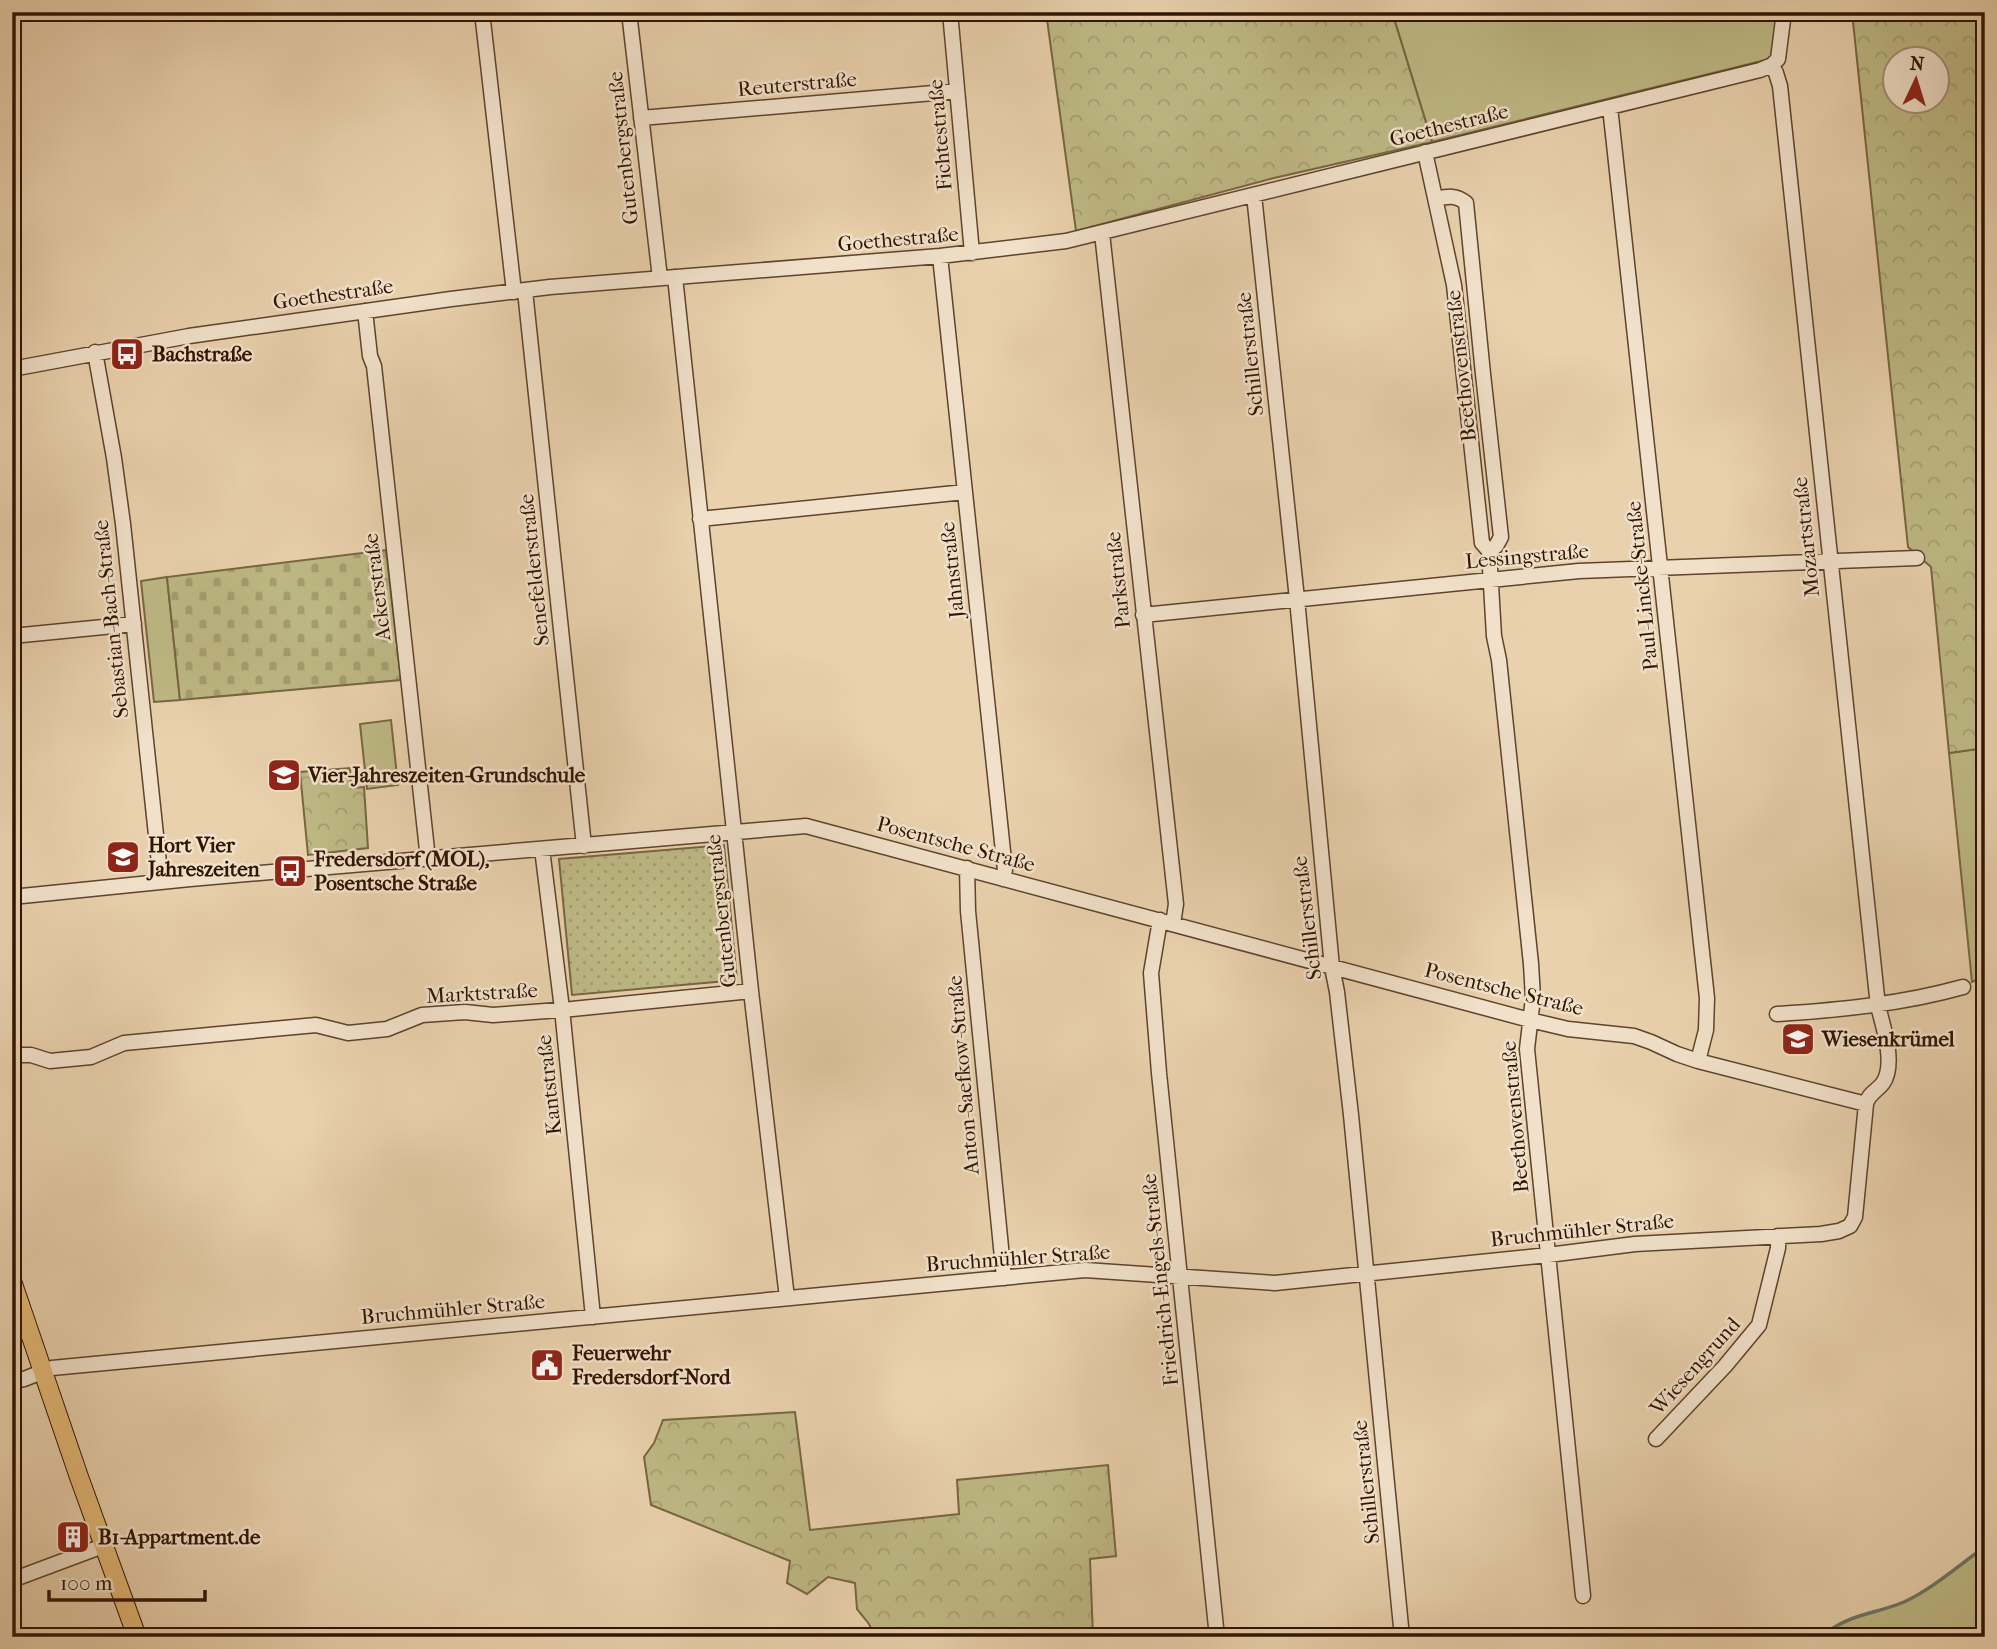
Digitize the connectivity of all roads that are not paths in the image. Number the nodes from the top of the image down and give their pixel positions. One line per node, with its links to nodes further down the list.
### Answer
1 (482, 12): 16 (street, Senefelderstraße)
2 (629, 12): 8 (street, Gutenbergstraße)
3 (950, 12): 6 (street, Fichtestraße)
4 (1784, 12): 5 (street)
5 (1772, 65): 7 (street, Goethestraße); 24 (street, Mozartstraße)
6 (957, 91): 8 (street, Reuterstraße); 13 (street, Fichtestraße)
7 (1610, 107): 9 (street, Goethestraße); 25 (street, Paul-Lincke-Straße)
8 (641, 118): 15 (street, Gutenbergstraße)
9 (1425, 152): 10 (street, Goethestraße); 11 (street, Beethovenstraße)
10 (1254, 195): 12 (street, Goethestraße); 27 (street, Schillerstraße)
11 (1436, 198): 22 (street, Beethovenstraße); 22 (street, Beethovenstraße)
12 (1102, 233): 13 (street, Goethestraße); 28 (street, Parkstraße)
13 (972, 253): 14 (street, Goethestraße)
14 (940, 256): 15 (street, Goethestraße); 20 (street, Jahnstraße)
15 (667, 278): 16 (street, Goethestraße); 21 (street, Gutenbergstraße)
16 (519, 291): 17 (street, Goethestraße); 32 (street, Senefelderstraße)
17 (365, 311): 18 (street, Goethestraße); 34 (street, Ackerstraße)
18 (95, 352): 19 (street, Goethestraße); 29 (street, Sebastian-Bach-Straße)
19 (12, 369)
20 (965, 492): 21 (street); 36 (street, Jahnstraße)
21 (700, 519): 31 (street, Gutenbergstraße)
22 (1489, 551): 26 (street, Beethovenstraße)
23 (1917, 558): 24 (street, Lessingstraße)
24 (1830, 563): 25 (street, Lessingstraße); 43 (street, Mozartstraße)
25 (1661, 568): 26 (street, Lessingstraße); 48 (street, Paul-Lincke-Straße)
26 (1490, 580): 27 (street, Lessingstraße); 46 (street, Beethovenstraße)
27 (1297, 599): 28 (street, Lessingstraße); 40 (street, Schillerstraße)
28 (1143, 615): 39 (street, Parkstraße)
29 (134, 624): 30 (street); 37 (street, Sebastian-Bach-Straße)
30 (12, 636)
31 (734, 831): 32 (street, Posentsche Straße); 35 (street, Posentsche Straße); 42 (street, Gutenbergstraße)
32 (584, 846): 33 (street, Posentsche Straße)
33 (542, 849): 34 (street, Posentsche Straße); 44 (street, Kantstraße)
34 (428, 859): 37 (street, Posentsche Straße)
35 (967, 868): 36 (street, Posentsche Straße); 53 (street, Anton-Saefkow-Straße)
36 (1003, 879): 39 (street, Posentsche Straße)
37 (161, 882): 38 (street, Posentsche Straße)
38 (12, 897)
39 (1166, 922): 40 (street, Posentsche Straße); 54 (street, Friedrich-Engels-Straße)
40 (1332, 967): 46 (street, Posentsche Straße); 52 (street, Schillerstraße)
41 (1963, 987): 43 (street)
42 (751, 991): 44 (street, Marktstraße); 56 (street, Gutenbergstraße)
43 (1878, 1006): 45 (street); 49 (street, Bruchmühler Straße)
44 (562, 1009): 47 (street, Marktstraße); 57 (street, Kantstraße)
45 (1777, 1014)
46 (1530, 1020): 48 (street, Posentsche Straße); 51 (street, Beethovenstraße)
47 (12, 1055)
48 (1698, 1061): 49 (street, Posentsche Straße)
49 (1866, 1104): 50 (street, Bruchmühler Straße)
50 (1778, 1236): 51 (street, Bruchmühler Straße); 60 (street, Wiesengrund)
51 (1548, 1255): 52 (street, Bruchmühler Straße); 63 (street, Beethovenstraße)
52 (1367, 1273): 54 (street, Bruchmühler Straße); 66 (street, Schillerstraße)
53 (1004, 1278): 54 (street, Bruchmühler Straße); 56 (street, Bruchmühler Straße)
54 (1181, 1278): 65 (street, Friedrich-Engels-Straße)
55 (12, 1281): 58 (main road)
56 (787, 1298): 57 (street, Bruchmühler Straße)
57 (593, 1317): 58 (street, Bruchmühler Straße)
58 (43, 1371): 59 (street, Bruchmühler Straße); 61 (main road)
59 (12, 1381)
60 (1656, 1439)
61 (103, 1546): 62 (street); 64 (main road)
62 (12, 1580)
63 (1583, 1596)
64 (137, 1637)
65 (1217, 1637)
66 (1402, 1637)

